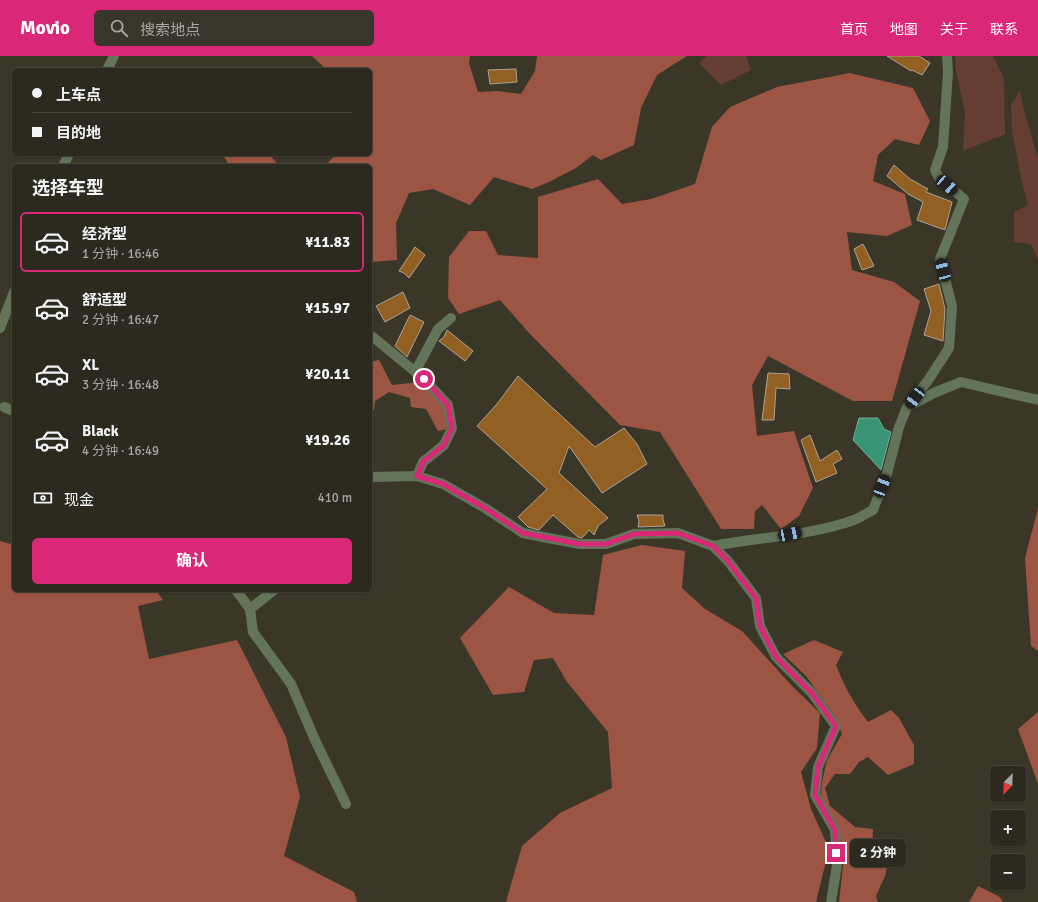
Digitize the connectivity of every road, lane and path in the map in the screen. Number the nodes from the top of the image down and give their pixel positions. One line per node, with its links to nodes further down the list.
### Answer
1 (114, 56): 3 (street)
2 (947, 56): 11 (street)
3 (108, 68)
4 (12, 297): 6 (street)
5 (452, 318): 8 (street)
6 (0, 328)
7 (373, 337): 8 (street)
8 (415, 372): 13 (street)
9 (1038, 400): 11 (street)
10 (4, 407): 12 (street)
11 (907, 407): 15 (street)
12 (12, 410)
13 (417, 476): 14 (street); 15 (street)
14 (372, 477)
15 (713, 546): 20 (street)
16 (237, 592): 18 (street)
17 (271, 592): 18 (street)
18 (250, 609): 19 (street)
19 (346, 804)
20 (831, 902)

